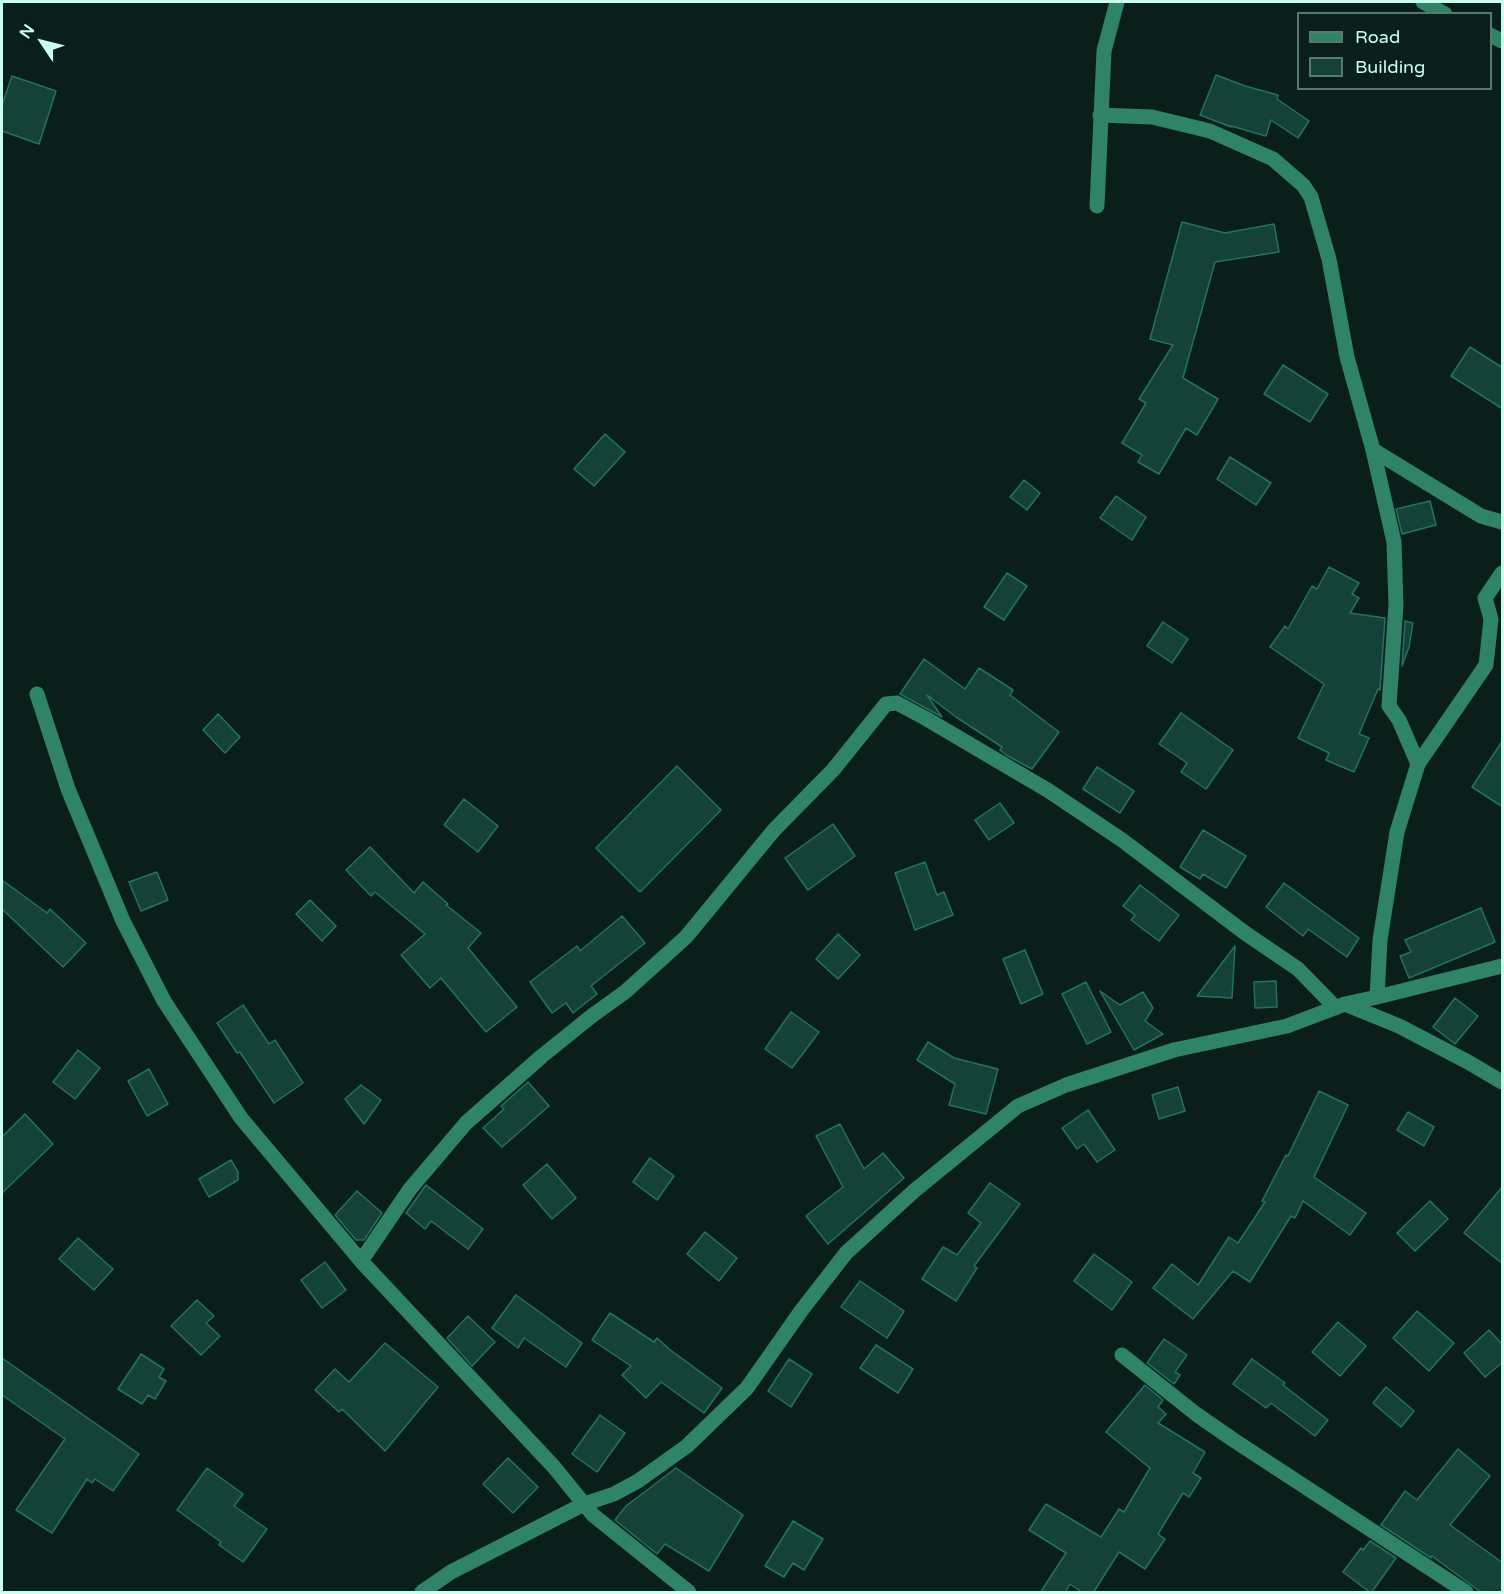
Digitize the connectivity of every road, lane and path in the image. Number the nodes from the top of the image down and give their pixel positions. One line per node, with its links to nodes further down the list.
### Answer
1 (1117, 2): 4 (street)
2 (1423, 2): 3 (street)
3 (1441, 12)
4 (1100, 116): 5 (street); 6 (street)
5 (1097, 206)
6 (1373, 450): 7 (street); 10 (street)
7 (1503, 522)
8 (1503, 573): 10 (street)
9 (37, 694): 15 (street)
10 (1418, 764): 12 (street)
11 (1503, 966): 12 (street)
12 (1377, 997): 13 (street)
13 (1340, 1006): 14 (street); 15 (street); 17 (street)
14 (1503, 1082)
15 (361, 1261): 17 (street)
16 (1122, 1355): 20 (street)
17 (584, 1504): 18 (street); 19 (street)
18 (422, 1593)
19 (689, 1593)
20 (1466, 1593)

